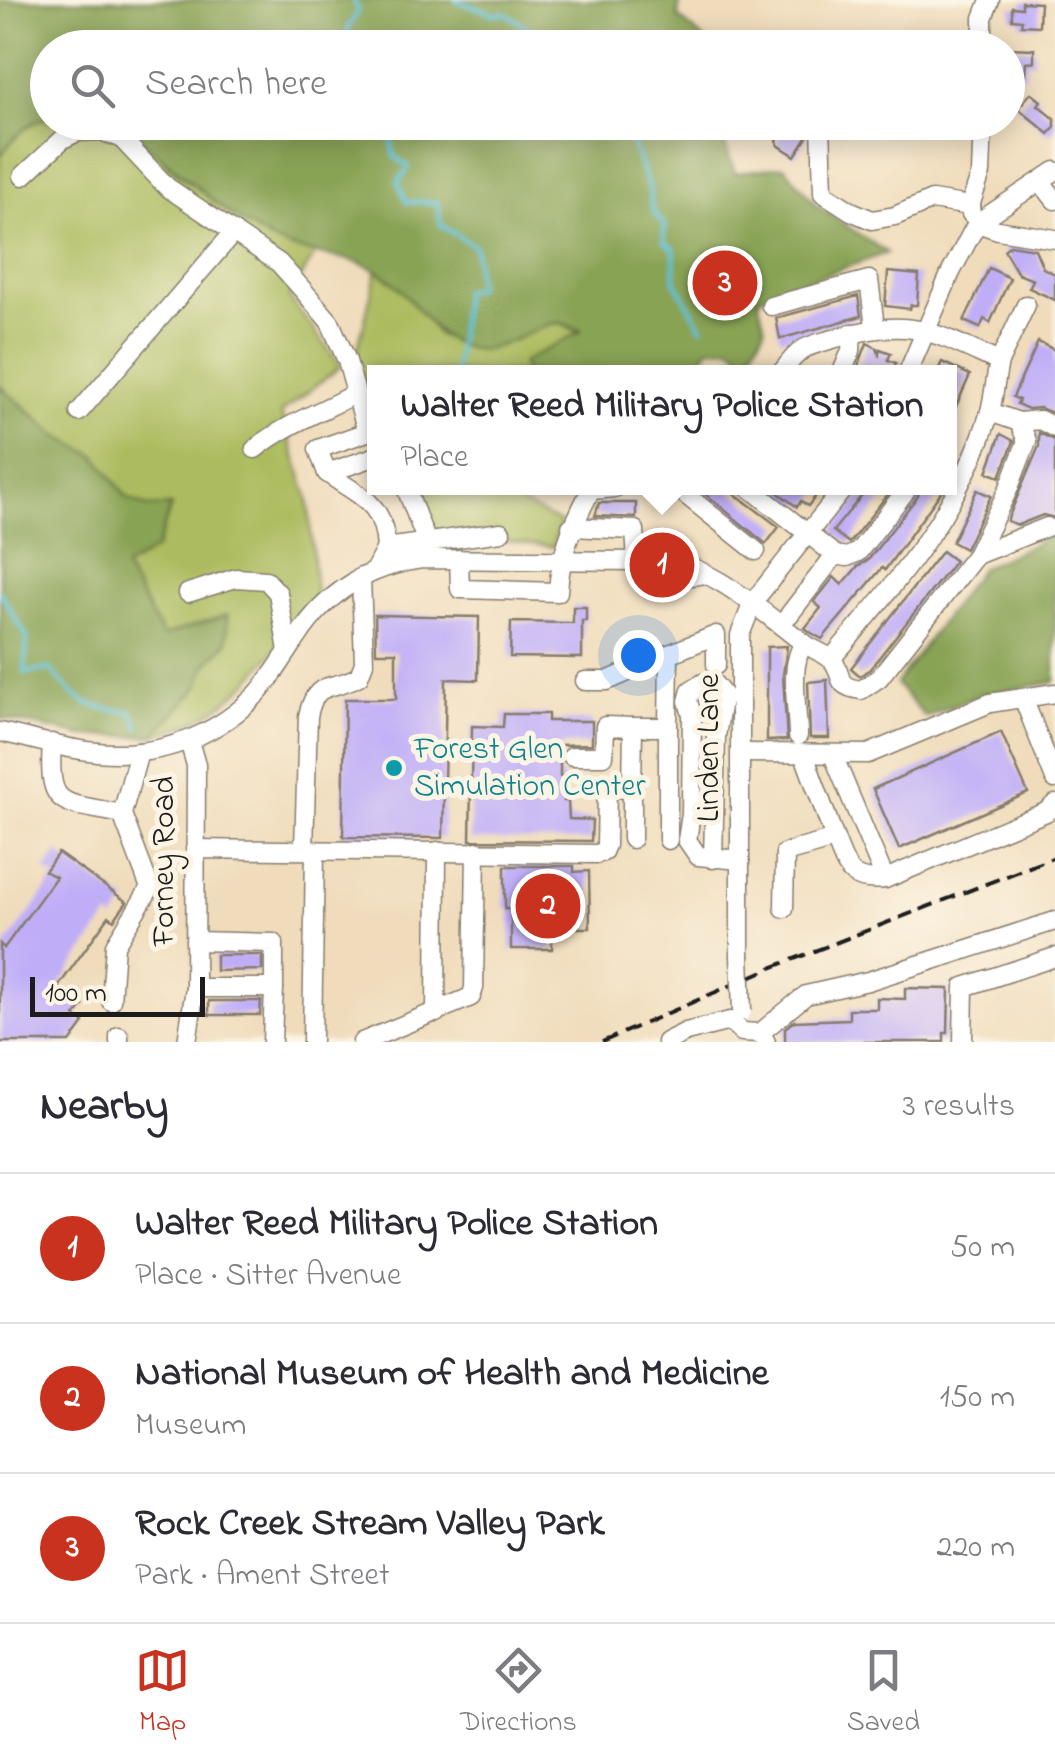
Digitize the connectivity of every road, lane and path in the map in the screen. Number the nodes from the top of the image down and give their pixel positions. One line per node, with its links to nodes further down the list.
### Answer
1 (990, 0): 2 (street)
2 (983, 30)
3 (62, 140): 7 (street)
4 (123, 140): 11 (street)
5 (822, 140): 10 (street)
6 (982, 140): 10 (street)
7 (22, 176)
8 (1048, 177): 9 (street); 10 (street)
9 (1055, 200)
10 (973, 214): 12 (street); 16 (street)
11 (234, 232): 22 (street); 23 (street)
12 (1055, 238)
13 (1026, 305): 18 (street)
14 (771, 306): 15 (street)
15 (875, 327): 16 (street); 17 (street)
16 (924, 330): 18 (street); 21 (street)
17 (852, 334): 19 (street); 20 (street)
18 (999, 362): 24 (street)
19 (787, 365)
20 (845, 365)
21 (911, 365)
22 (356, 393): 26 (street); 29 (street)
23 (78, 412)
24 (990, 412): 25 (street); 32 (street)
25 (1019, 422): 27 (street); 48 (street)
26 (367, 427)
27 (1055, 428)
28 (367, 441): 31 (street)
29 (255, 449)
30 (367, 460): 31 (street)
31 (328, 474): 45 (street)
32 (957, 488)
33 (409, 495): 44 (street)
34 (588, 495): 40 (street)
35 (686, 495): 46 (street)
36 (764, 495): 43 (street)
37 (838, 495): 43 (street, Linden Lane)
38 (903, 495): 47 (street)
39 (954, 495): 59 (street)
40 (571, 527): 50 (street); 51 (street)
41 (1048, 527): 48 (street)
42 (502, 532): 44 (street)
43 (808, 532): 47 (street); 54 (street, Linden Lane)
44 (426, 540): 45 (street)
45 (386, 548): 52 (street)
46 (756, 551)
47 (835, 555): 55 (street)
48 (976, 555): 59 (street)
49 (459, 559): 50 (street); 50 (street); 52 (street)
50 (560, 561): 51 (street)
51 (637, 561): 54 (street)
52 (368, 574): 57 (street); 87 (street)
53 (188, 592): 57 (street)
54 (752, 602): 56 (street); 71 (street, Linden Lane)
55 (789, 616)
56 (804, 643): 59 (street); 67 (street)
57 (288, 651): 68 (street)
58 (669, 654): 60 (street); 61 (street); 65 (street)
59 (832, 659)
60 (716, 665)
61 (586, 681)
62 (1055, 693): 63 (street)
63 (1023, 698): 73 (street); 77 (street)
64 (633, 727): 65 (street); 75 (street); 76 (street)
65 (668, 727): 85 (street)
66 (0, 732): 69 (street)
67 (798, 736)
68 (189, 741): 70 (street); 86 (street, Forney Road)
69 (52, 743): 70 (street); 80 (street)
70 (139, 752): 80 (street)
71 (742, 753): 72 (street); 91 (street, Linden Lane)
72 (804, 755): 73 (street); 83 (street)
73 (833, 755): 92 (street)
74 (572, 756): 75 (street)
75 (604, 756): 76 (street)
76 (632, 757): 78 (street)
77 (1055, 778)
78 (632, 789): 84 (street); 89 (street)
79 (1055, 804): 92 (street)
80 (122, 814): 99 (street)
81 (691, 814): 82 (street); 82 (street); 90 (street)
82 (714, 814): 90 (street)
83 (835, 838): 92 (street); 93 (street)
84 (632, 839)
85 (668, 840)
86 (195, 849): 87 (street); 95 (street, Forney Road)
87 (309, 850): 88 (street); 104 (street)
88 (438, 851): 89 (street); 100 (street)
89 (476, 852): 100 (street)
90 (713, 859): 91 (street)
91 (740, 860): 101 (street, Linden Lane, bridge)
92 (885, 879)
93 (784, 908)
94 (1055, 921): 101 (street)
95 (195, 942): 97 (street, Forney Road); 98 (street)
96 (1055, 956): 107 (street)
97 (194, 988): 98 (street); 102 (street, Forney Road)
98 (274, 988): 103 (street)
99 (111, 1001)
100 (436, 1013): 105 (street)
101 (753, 1037): 106 (street)
102 (187, 1042)
103 (272, 1042)
104 (312, 1042)
105 (362, 1042)
106 (666, 1042)
107 (963, 1042)

